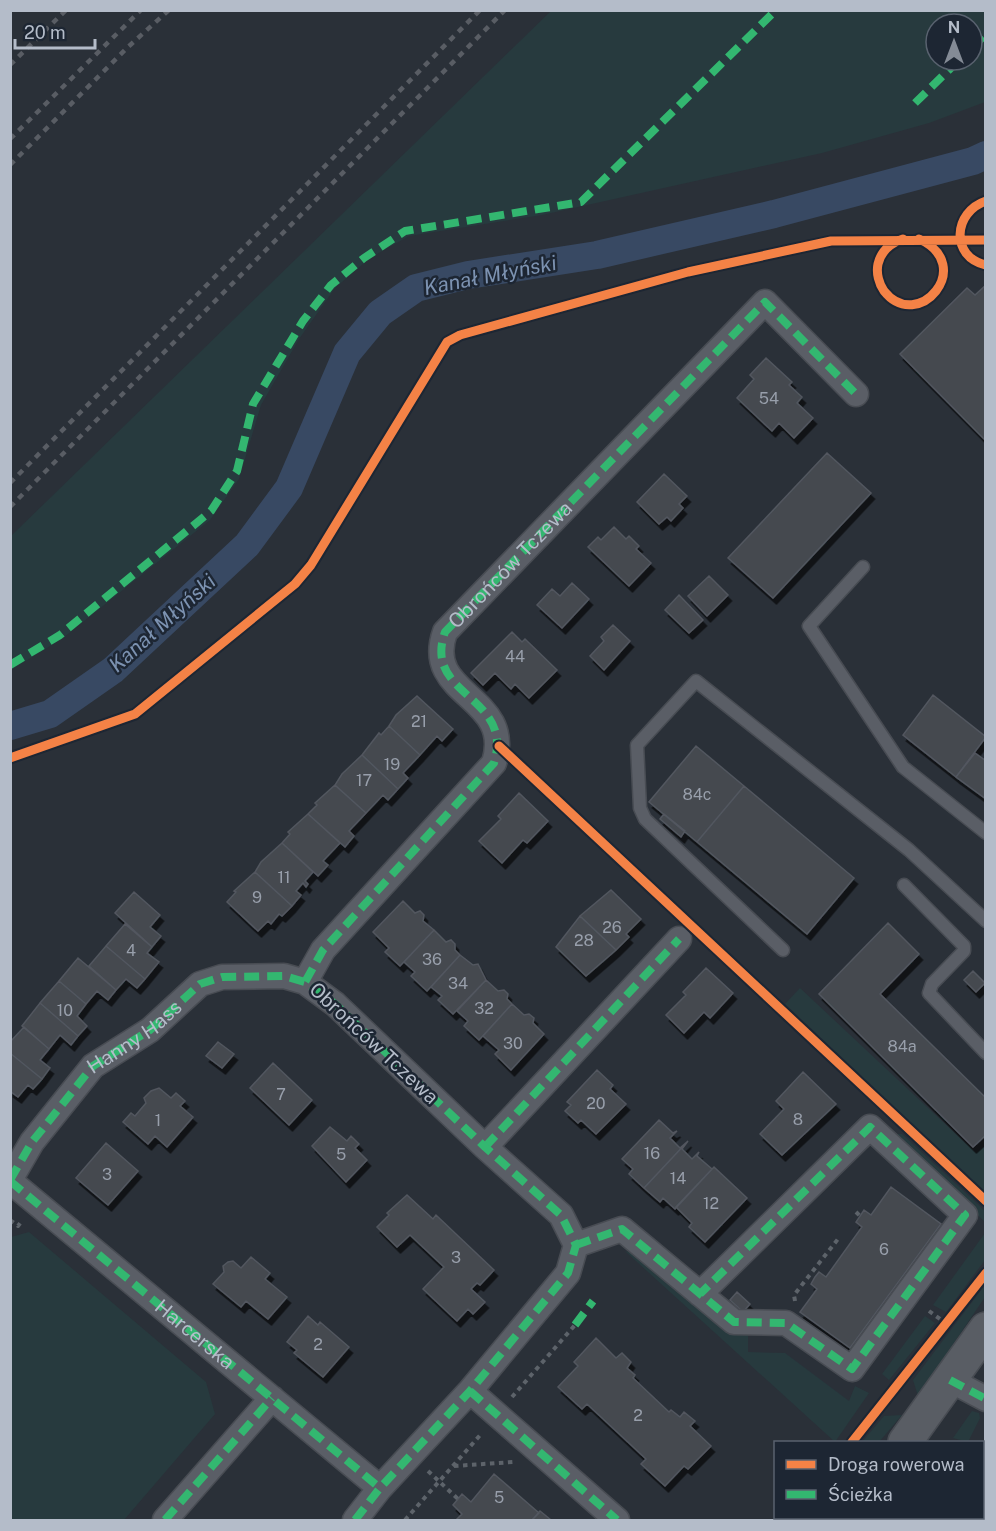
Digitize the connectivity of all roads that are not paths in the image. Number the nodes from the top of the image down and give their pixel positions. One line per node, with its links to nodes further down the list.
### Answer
1 (856, 394): 8 (street, Obrońców Tczewa)
2 (863, 567): 3 (lane)
3 (986, 833)
4 (904, 885): 9 (lane)
5 (986, 921): 7 (lane)
6 (679, 939): 10 (street)
7 (783, 950)
8 (305, 982): 10 (street, Obrońców Tczewa); 11 (street, Hanny Hass)
9 (986, 1053)
10 (485, 1147): 12 (street, Obrońców Tczewa)
11 (10, 1181): 17 (street, Harcerska)
12 (576, 1245): 13 (street); 16 (street)
13 (700, 1294): 13 (street)
14 (986, 1329): 15 (street)
15 (950, 1380): 18 (street); 19 (street)
16 (470, 1391): 20 (street); 23 (street)
17 (272, 1398): 20 (street, Harcerska); 21 (street)
18 (986, 1399)
19 (906, 1441)
20 (380, 1488): 22 (street)
21 (165, 1521)
22 (355, 1521)
23 (616, 1521)

